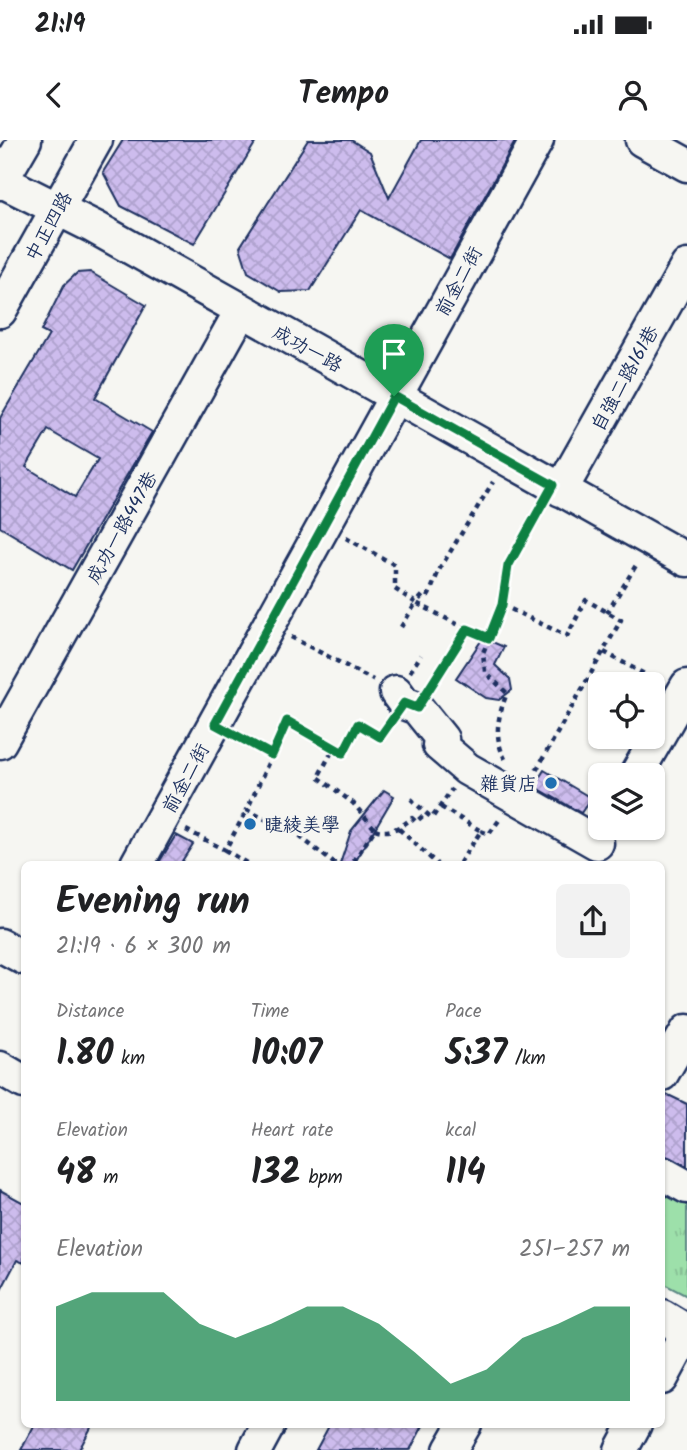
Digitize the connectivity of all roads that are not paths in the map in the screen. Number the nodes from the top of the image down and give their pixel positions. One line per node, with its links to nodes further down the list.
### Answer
1 (25, 140): 6 (street)
2 (96, 140): 7 (street, 中正四路)
3 (537, 140): 11 (street, 前金二街)
4 (642, 140): 5 (street)
5 (687, 165)
6 (1, 181): 7 (street, 成功一路)
7 (58, 209): 9 (street, 中正四路); 10 (street, 成功一路)
8 (687, 267): 12 (street, 自強二路161巷)
9 (0, 311)
10 (241, 311): 11 (street, 成功一路); 16 (street, 成功一路447巷)
11 (394, 396): 12 (street, 成功一路); 19 (street, 前金二街)
12 (557, 487): 13 (street, 成功一路)
13 (687, 560)
14 (685, 691): 17 (street)
15 (406, 701): 18 (street)
16 (0, 742)
17 (643, 763)
18 (596, 845)
19 (139, 861)
20 (687, 1031): 22 (street)
21 (0, 1068): 23 (street)
22 (665, 1069)
23 (21, 1080)
24 (665, 1175): 25 (street)
25 (687, 1187)
26 (665, 1318): 27 (street)
27 (687, 1332): 28 (street)
28 (665, 1372)
29 (267, 1428): 32 (street)
30 (463, 1428): 33 (street)
31 (633, 1428): 34 (street)
32 (255, 1450)
33 (450, 1450)
34 (621, 1450)

